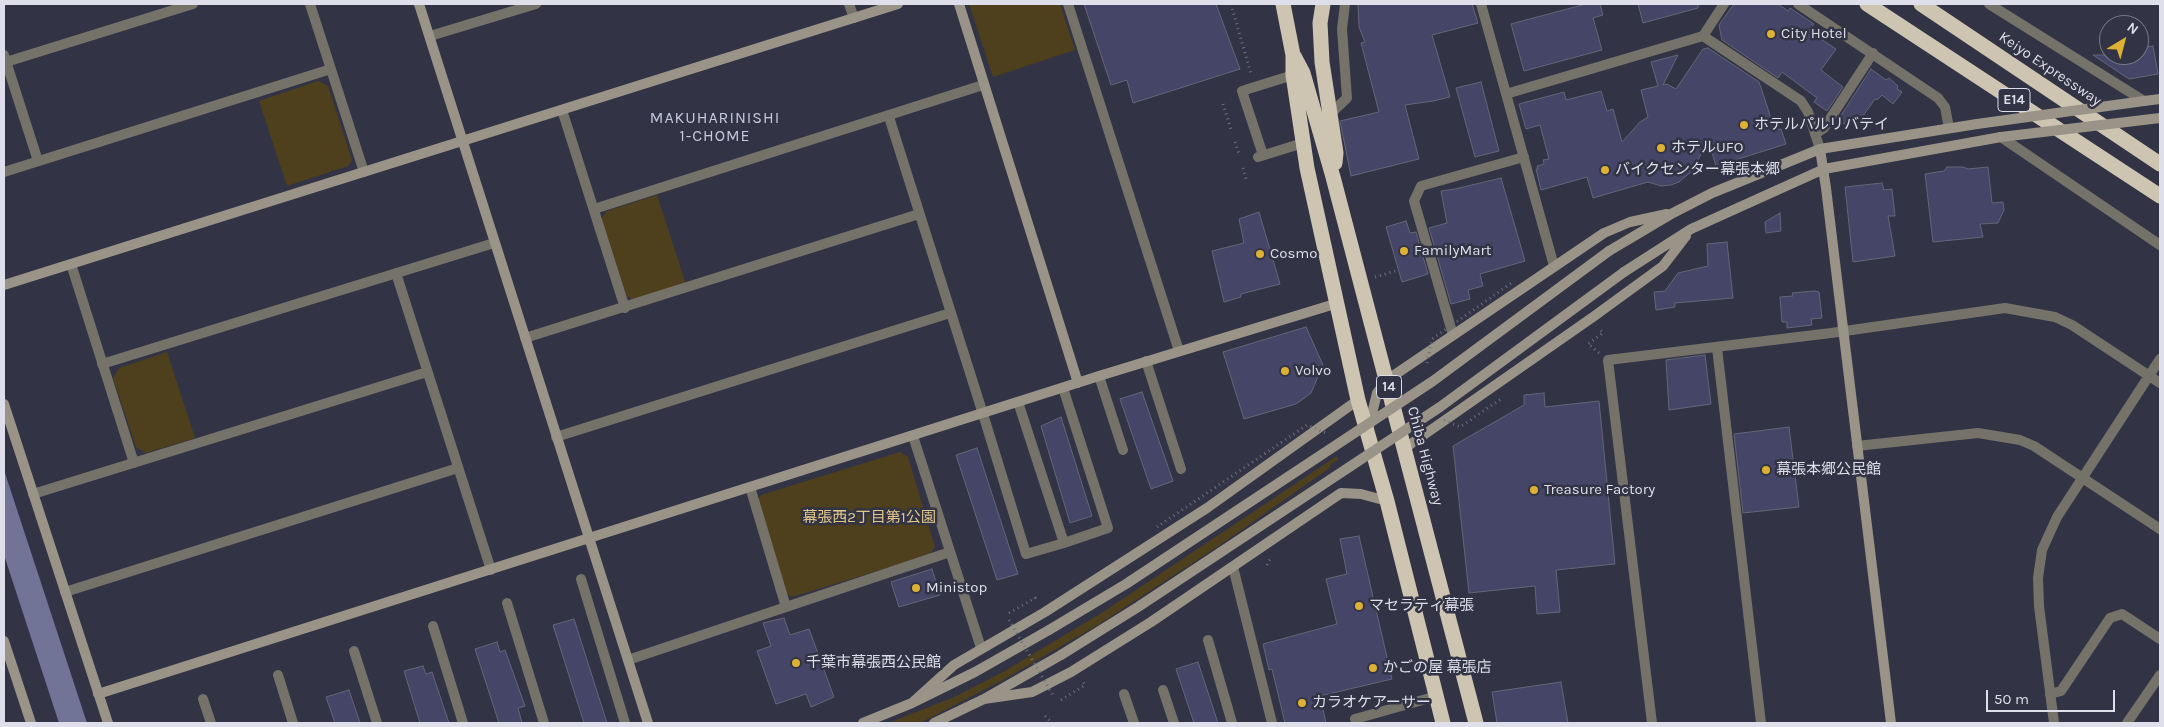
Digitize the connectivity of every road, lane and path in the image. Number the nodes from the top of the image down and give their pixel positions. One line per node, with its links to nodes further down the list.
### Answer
1 (193, 4): 24 (street)
2 (310, 4): 25 (street)
3 (419, 4): 20 (street)
4 (531, 4): 20 (street)
5 (849, 4): 19 (street)
6 (898, 4): 19 (street)
7 (959, 4): 28 (street)
8 (1068, 4): 77 (street)
9 (1231, 4): 27 (path)
10 (1282, 4): 23 (highway, Chiba Highway / 14)
11 (1323, 4): 34 (highway)
12 (1345, 4): 34 (street)
13 (1481, 4): 29 (street)
14 (1724, 4): 21 (street)
15 (1798, 4): 22 (street)
16 (1867, 4): 55 (highway, E14)
17 (1921, 4): 48 (highway, Keiyo Expressway / E14)
18 (1989, 4): 31 (street)
19 (854, 18): 33 (street)
20 (430, 36): 41 (street)
21 (1702, 36): 29 (street); 39 (street)
22 (1872, 53): 37 (street); 39 (street)
23 (1293, 55): 26 (highway, Chiba Highway / 14); 53 (highway, Chiba Highway / 14)
24 (5, 58): 47 (street)
25 (330, 69): 47 (street); 52 (street)
26 (1293, 76): 43 (highway, Chiba Highway / 14); 43 (street)
27 (1252, 80)
28 (984, 85): 35 (street); 87 (street)
29 (1506, 94): 46 (street)
30 (2160, 99): 31 (street)
31 (2144, 101): 37 (street, bridge)
32 (1223, 104): 38 (path)
33 (562, 110): 41 (street); 56 (street)
34 (1329, 115): 53 (highway)
35 (889, 116): 56 (street); 58 (street)
36 (2160, 118): 40 (street, bridge)
37 (1949, 128): 44 (street)
38 (1231, 129)
39 (1815, 134): 44 (street)
40 (2001, 137): 50 (street); 61 (street)
41 (462, 141): 52 (street); 60 (street)
42 (1235, 142): 45 (path)
43 (1303, 143): 69 (highway, Chiba Highway / 14)
44 (1820, 149): 50 (street); 57 (street)
45 (1239, 154)
46 (1524, 157): 63 (street); 74 (street)
47 (38, 161): 51 (street)
48 (2160, 164)
49 (1244, 168): 54 (path)
50 (1824, 169): 59 (street); 73 (street)
51 (4, 172)
52 (364, 172): 62 (street)
53 (1333, 176): 86 (highway, Chiba Highway / 14)
54 (1247, 182)
55 (2160, 196)
56 (594, 209): 70 (street)
57 (1672, 213): 63 (street); 145 (street, bridge)
58 (919, 214): 70 (street); 71 (street)
59 (1691, 229): 101 (street); 143 (street, bridge)
60 (494, 243): 65 (street); 75 (street)
61 (2160, 245)
62 (71, 264): 68 (street); 81 (street)
63 (1554, 266): 74 (street)
64 (1399, 270): 66 (path)
65 (396, 273): 81 (street); 83 (street)
66 (1375, 278)
67 (1513, 282): 82 (path, bridge)
68 (4, 285)
69 (1338, 303): 77 (street); 91 (highway, Chiba Highway / 14)
70 (625, 308): 75 (street)
71 (950, 313): 94 (street); 99 (street)
72 (1598, 327): 78 (path)
73 (1843, 331): 76 (street); 85 (street); 100 (street)
74 (1453, 335): 86 (street)
75 (525, 338): 99 (street)
76 (1716, 348): 78 (street); 167 (street)
77 (1179, 351): 80 (street)
78 (1608, 360): 166 (street)
79 (2160, 360): 85 (street)
80 (1146, 361): 84 (street); 105 (street)
81 (102, 364): 103 (street)
82 (1427, 364)
83 (428, 372): 103 (street); 104 (street)
84 (1099, 376): 87 (street); 102 (street)
85 (2150, 376): 88 (street); 106 (street)
86 (1387, 380): 97 (street); 101 (highway, Chiba Highway / 14)
87 (1078, 383): 89 (street)
88 (2160, 383)
89 (1062, 388): 92 (street); 113 (street)
90 (1500, 399): 95 (path, bridge)
91 (1358, 400): 97 (highway, Chiba Highway / 14); 130 (street)
92 (1018, 402): 94 (street); 113 (street)
93 (4, 404): 108 (street)
94 (983, 414): 98 (street); 113 (street)
95 (1440, 418)
96 (1326, 433): 110 (path, bridge)
97 (1368, 433): 109 (highway, Chiba Highway / 14)
98 (913, 436): 107 (street); 114 (street)
99 (556, 437): 112 (street)
100 (1857, 446): 106 (street); 168 (street)
101 (1405, 448): 165 (highway, Chiba Highway / 14)
102 (1124, 450)
103 (134, 463): 108 (street)
104 (458, 468): 118 (street); 120 (street)
105 (1182, 469)
106 (2082, 477): 111 (street); 139 (street)
107 (750, 488): 112 (street); 123 (street)
108 (33, 494): 120 (street)
109 (1387, 501): 117 (street); 140 (highway, Chiba Highway / 14)
110 (1157, 527)
111 (2160, 529)
112 (588, 539): 118 (street); 132 (street)
113 (1064, 543)
114 (950, 552): 123 (street); 130 (street)
115 (1271, 557): 116 (path)
116 (1267, 565)
117 (1234, 567): 143 (street); 163 (street)
118 (491, 570): 137 (street)
119 (581, 579): 155 (street)
120 (64, 592): 137 (street)
121 (507, 603): 154 (street)
122 (1038, 604): 124 (path)
123 (786, 607): 132 (street)
124 (1009, 613)
125 (1009, 620): 141 (path, bridge)
126 (433, 626): 153 (street)
127 (2160, 639): 139 (street)
128 (1208, 640): 162 (street)
129 (4, 641): 148 (street)
130 (980, 648): 145 (street)
131 (354, 651): 152 (street)
132 (628, 660): 156 (street)
133 (278, 675): 151 (street)
134 (2160, 675): 170 (street)
135 (1082, 680): 144 (path)
136 (1162, 690): 161 (street)
137 (98, 694): 149 (street)
138 (1124, 694): 160 (street)
139 (2050, 694): 169 (street)
140 (1437, 696): 147 (street); 164 (highway, Chiba Highway / 14)
141 (1054, 697)
142 (203, 699): 150 (street)
143 (984, 699): 158 (street)
144 (1061, 700)
145 (912, 703): 157 (street)
146 (1045, 716): 159 (path)
147 (1355, 719)
148 (31, 723)
149 (108, 723)
150 (211, 723)
151 (293, 723)
152 (377, 723)
153 (463, 723)
154 (544, 723)
155 (625, 723)
156 (648, 723)
157 (863, 723)
158 (934, 723)
159 (1052, 723)
160 (1134, 723)
161 (1174, 723)
162 (1232, 723)
163 (1272, 723)
164 (1443, 723)
165 (1476, 723)
166 (1652, 723)
167 (1761, 723)
168 (1891, 723)
169 (2054, 723)
170 (2127, 723)

